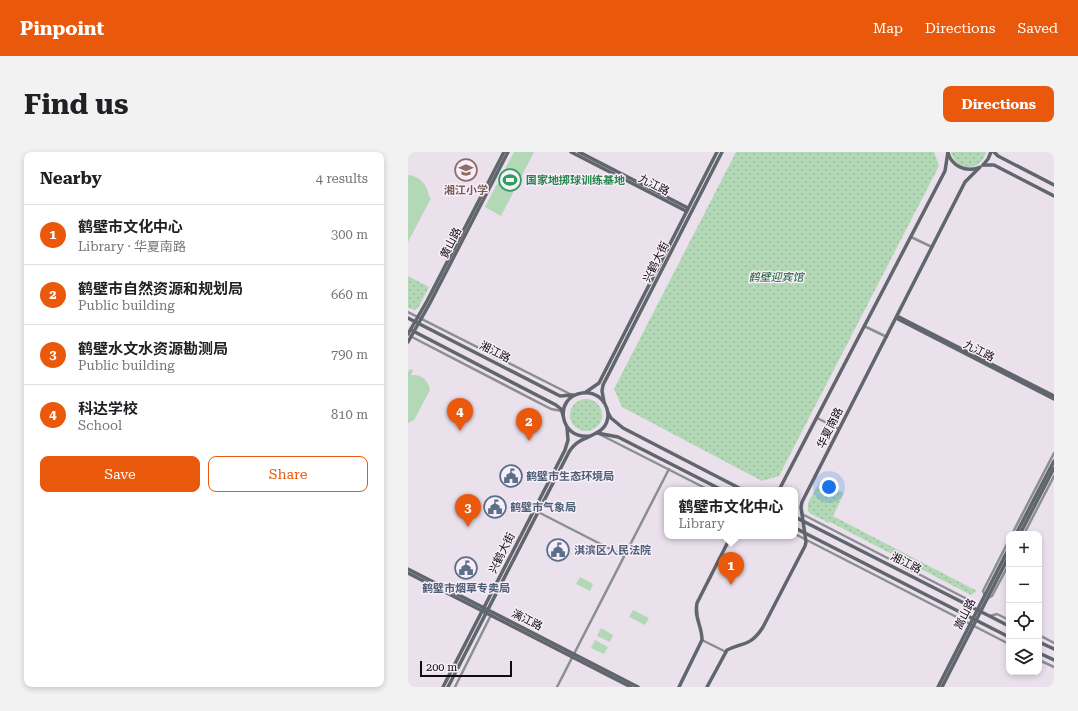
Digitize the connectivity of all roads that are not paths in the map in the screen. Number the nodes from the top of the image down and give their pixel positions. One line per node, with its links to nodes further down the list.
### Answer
1 (504, 152): 19 (main road, 黄山路)
2 (508, 152): 19 (main road, 黄山路)
3 (571, 152): 13 (main road, 九江路)
4 (579, 152): 13 (main road, 九江路)
5 (717, 152): 13 (main road, 兴鹤大街)
6 (722, 152): 29 (main road, 兴鹤大街)
7 (948, 152): 10 (main road); 14 (main road, 华夏南路)
8 (991, 152): 10 (main road, 华夏南路)
9 (994, 152): 11 (main road)
10 (982, 166): 12 (main road); 15 (main road, 华夏南路)
11 (1054, 185)
12 (1054, 196)
13 (687, 210): 25 (main road, 兴鹤大街)
14 (911, 236): 15 (street); 21 (main road, 华夏南路)
15 (932, 248): 17 (main road, 华夏南路)
16 (408, 312): 19 (street)
17 (897, 317): 23 (main road, 华夏南路); 27 (main road, 九江路); 28 (main road, 九江路)
18 (408, 318): 20 (main road, 湘江路)
19 (420, 318): 20 (main road, 黄山路); 26 (street)
20 (417, 322): 22 (main road, 黄山路); 26 (main road, 湘江路)
21 (864, 326): 23 (street); 33 (main road, 华夏南路)
22 (410, 333): 24 (main road, 黄山路); 30 (street); 30 (main road, 湘江路)
23 (886, 337): 35 (main road, 华夏南路)
24 (408, 342)
25 (586, 392): 26 (main road); 29 (main road)
26 (574, 395): 32 (main road)
27 (1054, 396)
28 (1054, 399)
29 (604, 403): 31 (main road)
30 (562, 412): 32 (main road)
31 (607, 412): 36 (main road); 45 (main road)
32 (563, 417): 34 (main road)
33 (817, 418): 35 (street); 46 (main road, 华夏南路)
34 (566, 426): 37 (main road); 69 (main road, 兴鹤大街)
35 (840, 429): 48 (main road, 华夏南路)
36 (597, 433): 37 (main road); 41 (street); 44 (main road)
37 (590, 436): 47 (main road, 兴鹤大街)
38 (1054, 453): 52 (street)
39 (1054, 461): 53 (main road)
40 (1054, 468): 54 (main road)
41 (669, 469): 43 (street); 62 (street)
42 (1054, 476): 55 (street)
43 (703, 487)
44 (716, 487)
45 (737, 487)
46 (781, 487)
47 (538, 512): 62 (street); 69 (main road, 兴鹤大街)
48 (802, 514): 50 (main road, 华夏南路); 68 (street)
49 (798, 518): 50 (main road, 湘江路)
50 (803, 521): 56 (main road, 华夏南路); 68 (main road, 湘江路)
51 (798, 529): 56 (main road, 湘江路)
52 (1014, 531)
53 (1018, 531)
54 (1022, 531)
55 (1026, 531)
56 (805, 532): 59 (main road, 华夏南路); 74 (main road, 湘江路)
57 (798, 536): 59 (street)
58 (729, 539): 79 (main road)
59 (806, 540): 76 (street); 84 (main road, 华夏南路)
60 (1006, 546): 67 (street)
61 (1006, 554): 67 (main road, 嵩山路)
62 (624, 556): 86 (street)
63 (1006, 561): 67 (main road, 嵩山路)
64 (1007, 567): 67 (street)
65 (408, 569): 69 (main road, 漓江路)
66 (408, 573): 69 (main road, 漓江路)
67 (986, 597): 70 (main road, 嵩山路)
68 (971, 607): 70 (main road, 湘江路)
69 (485, 610): 71 (main road, 漓江路); 86 (main road, 漓江路); 90 (main road, 兴鹤大街); 91 (main road, 兴鹤大街)
70 (979, 611): 72 (main road, 湘江路); 74 (main road, 嵩山路)
71 (491, 615): 86 (main road, 漓江路); 92 (street)
72 (990, 616): 73 (street); 75 (main road, 湘江路)
73 (1006, 618)
74 (974, 620): 76 (main road, 嵩山路); 77 (main road, 湘江路)
75 (1006, 624)
76 (972, 625): 80 (street); 98 (main road, 嵩山路); 99 (main road, 嵩山路)
77 (1006, 636)
78 (1042, 637): 82 (street)
79 (702, 640): 84 (street); 96 (main road)
80 (1006, 642)
81 (1042, 643): 83 (main road)
82 (1054, 643)
83 (1054, 649)
84 (726, 652): 97 (main road)
85 (1042, 654): 87 (main road)
86 (573, 656): 93 (street); 94 (main road, 漓江路); 95 (main road, 漓江路)
87 (1054, 660)
88 (1042, 661): 89 (street)
89 (1054, 667)
90 (443, 687)
91 (448, 687)
92 (455, 687)
93 (557, 687)
94 (631, 687)
95 (638, 687)
96 (679, 687)
97 (707, 687)
98 (938, 687)
99 (942, 687)

